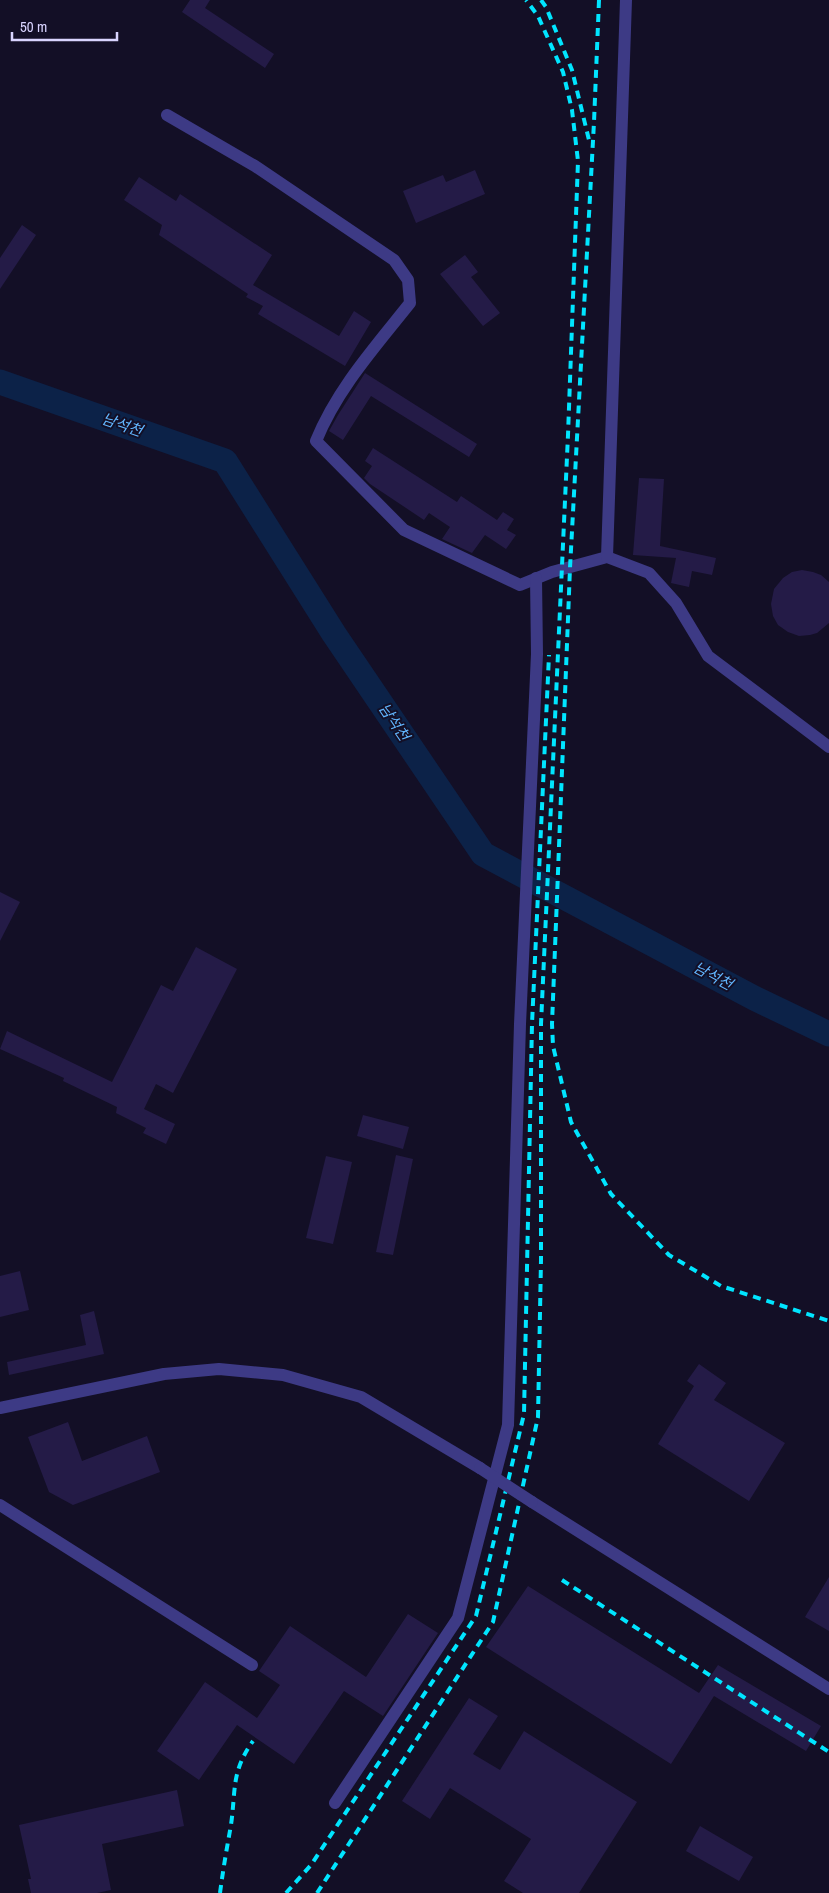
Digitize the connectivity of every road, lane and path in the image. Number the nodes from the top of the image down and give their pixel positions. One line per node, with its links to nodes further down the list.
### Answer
1 (626, 0): 3 (lane)
2 (166, 114): 4 (lane)
3 (607, 557): 4 (lane); 5 (lane)
4 (536, 578): 10 (lane)
5 (829, 747)
6 (0, 1408): 9 (lane, bridge)
7 (0, 1505): 8 (lane)
8 (252, 1665)
9 (829, 1689)
10 (335, 1803)

